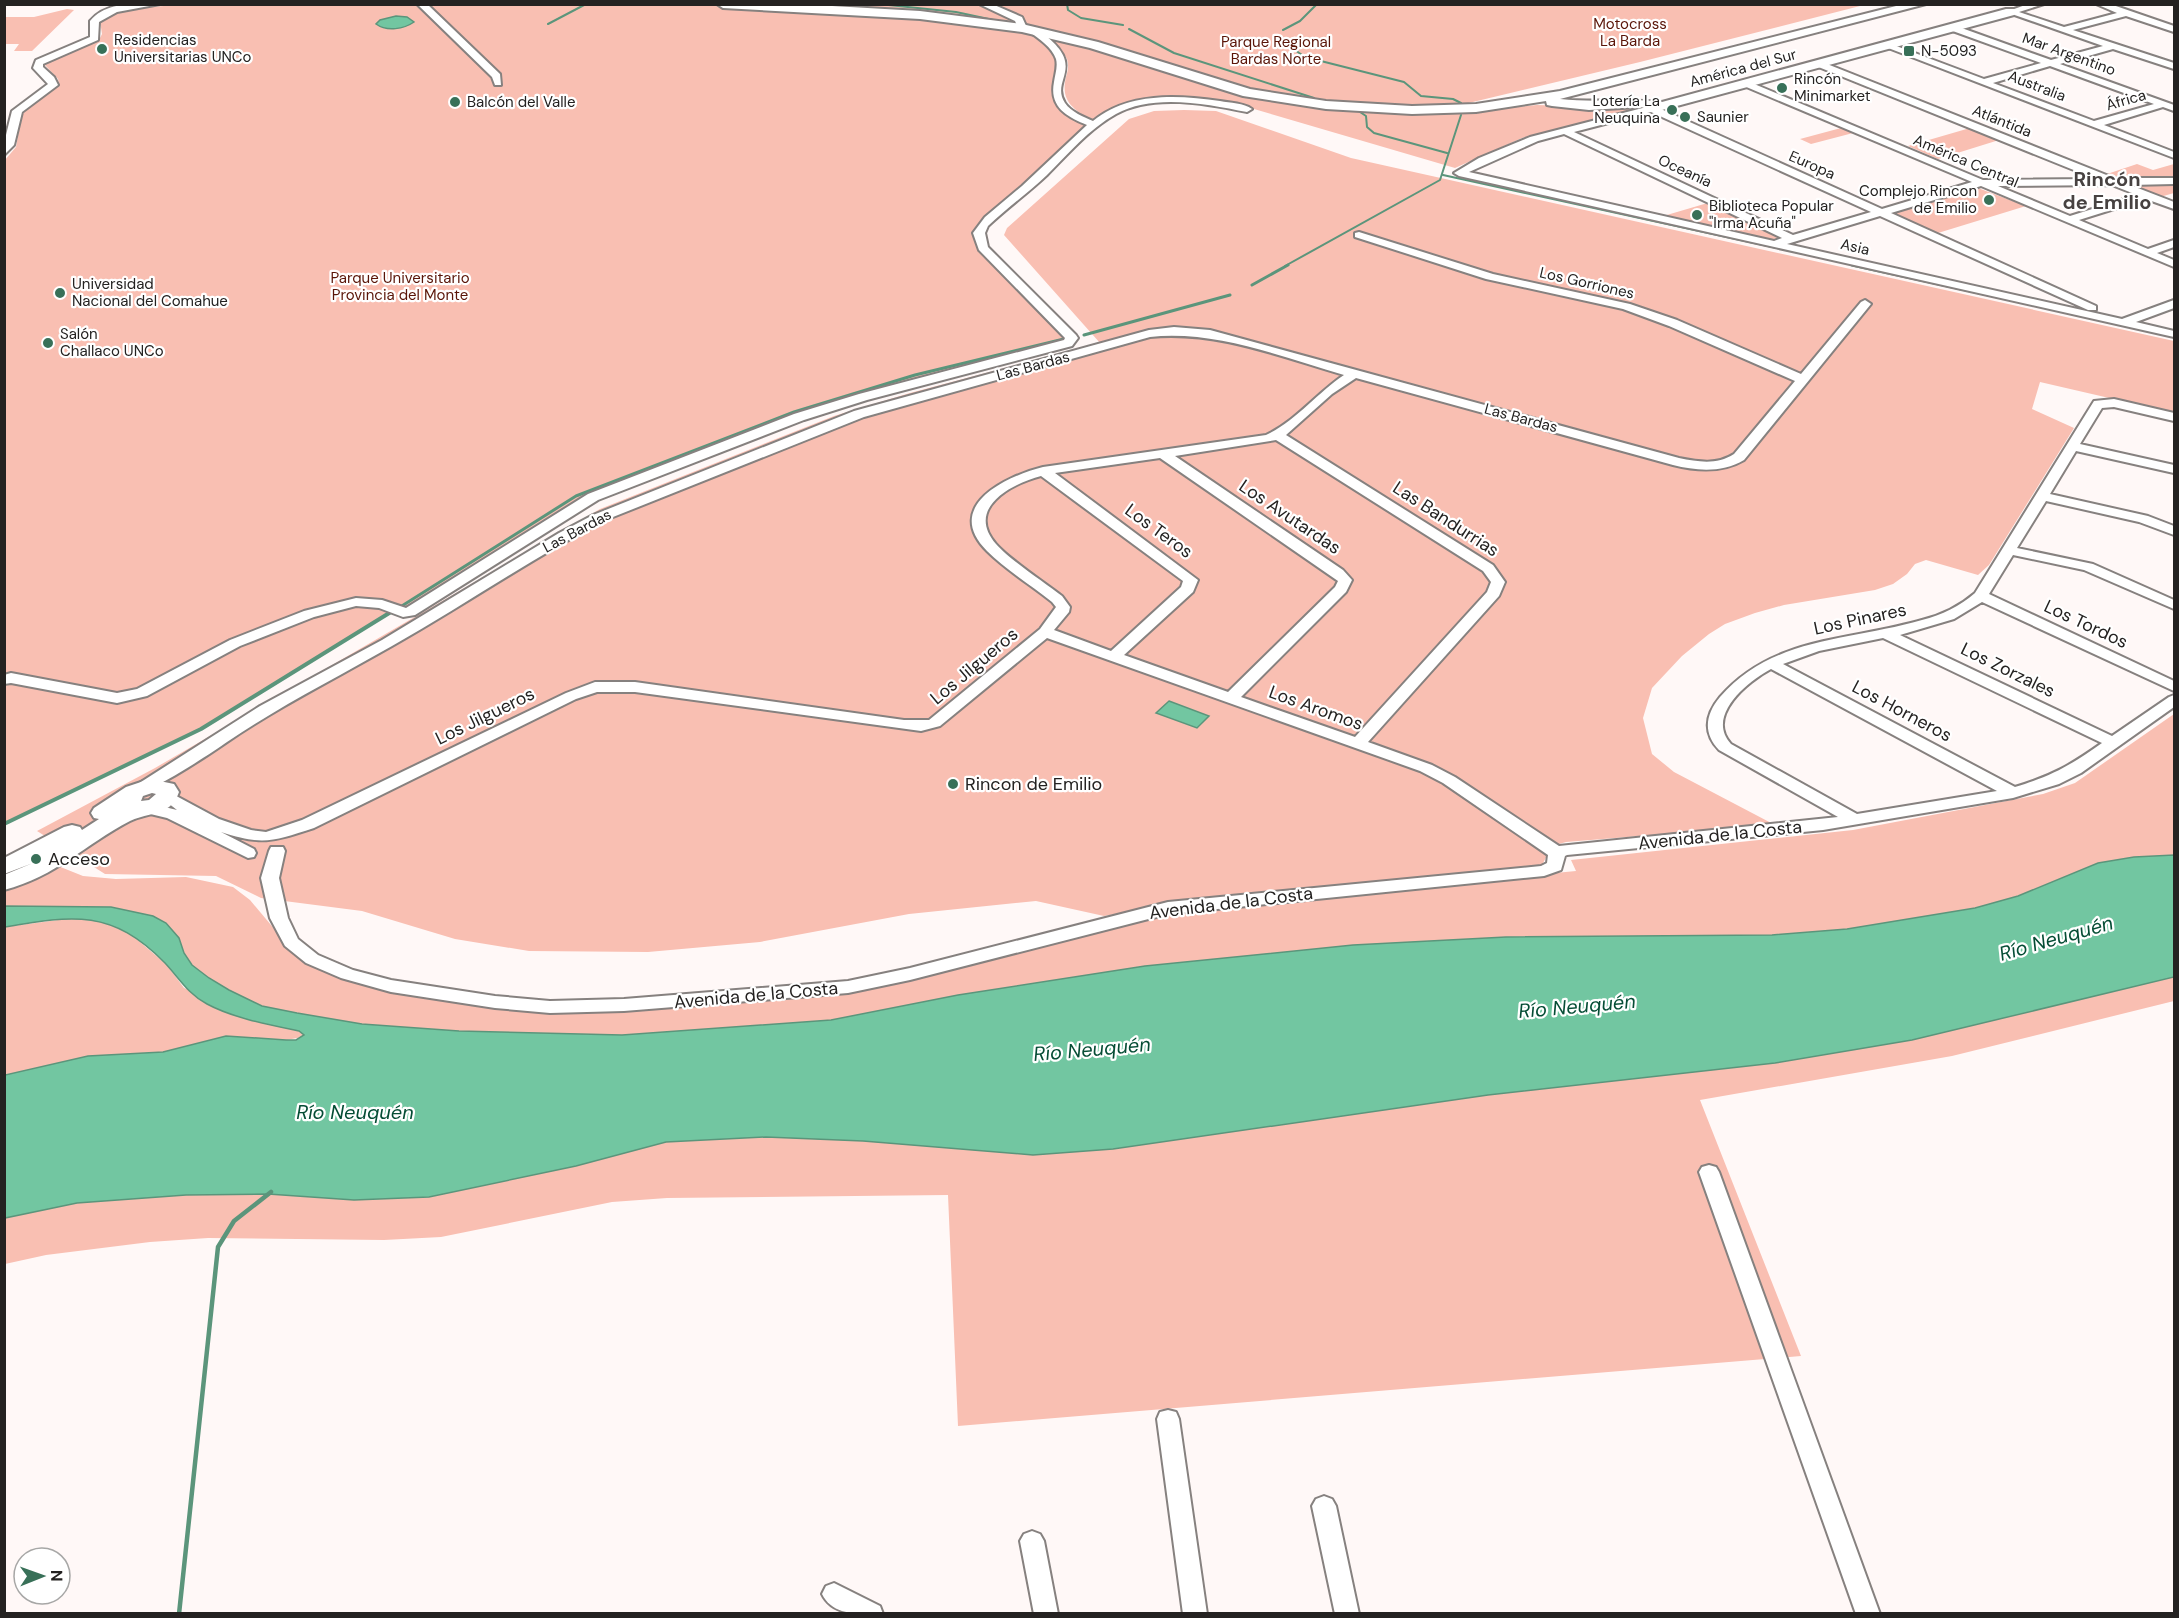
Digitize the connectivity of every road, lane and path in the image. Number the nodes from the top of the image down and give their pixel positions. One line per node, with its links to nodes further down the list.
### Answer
1 (156, 4): 35 (street)
2 (421, 4): 24 (street)
3 (723, 4): 13 (street)
4 (983, 4): 13 (street)
5 (1920, 4): 26 (street)
6 (2040, 4): 9 (street, América del Sur)
7 (2100, 4): 10 (street)
8 (1983, 5): 9 (street)
9 (2010, 12): 12 (street, América del Sur); 15 (street)
10 (2126, 13): 11 (street); 14 (street)
11 (2081, 24): 15 (street); 16 (street)
12 (1953, 28): 17 (street, América del Sur); 20 (street, Mar Argentino)
13 (1028, 29): 27 (street); 33 (street)
14 (2175, 29)
15 (2062, 30): 18 (street)
16 (2131, 41): 18 (street); 19 (street)
17 (1888, 46): 21 (street, América del Sur); 23 (street, Australia)
18 (2114, 46): 20 (street); 22 (street)
19 (2175, 56)
20 (2051, 63): 23 (street); 29 (street, Mar Argentino)
21 (1819, 64): 25 (street, América del Sur); 38 (street, Atlántida)
22 (2175, 66)
23 (1984, 82): 32 (street, Australia)
24 (498, 83)
25 (1747, 84): 30 (street, América del Sur); 40 (street, América Central)
26 (1560, 95): 27 (street); 28 (street)
27 (1518, 102): 28 (street)
28 (1598, 105): 30 (street)
29 (2169, 106): 32 (street, África)
30 (1657, 108): 34 (street, América del Sur); 43 (street, Europa)
31 (1246, 109): 33 (street)
32 (2095, 124): 36 (street, Australia)
33 (1095, 125): 72 (street)
34 (1565, 131): 37 (street, América del Sur); 46 (street, Oceanía)
35 (4, 152)
36 (2175, 154)
37 (1460, 173): 48 (street, Asia)
38 (2111, 180): 39 (street); 40 (street); 41 (street, Atlántida)
39 (2175, 181)
40 (1981, 183): 43 (street); 44 (street, América Central)
41 (2146, 195): 42 (street, Atlántida); 44 (street)
42 (2175, 206)
43 (1881, 212): 46 (street); 53 (street, Europa)
44 (2069, 220): 49 (street, América Central)
45 (1359, 235): 56 (street, Los Gorriones)
46 (1792, 239): 48 (street)
47 (2175, 243): 49 (street)
48 (1773, 244): 53 (street, Asia)
49 (2147, 253): 50 (street, América Central)
50 (2175, 264)
51 (1865, 304): 56 (street, Las Bardas)
52 (2175, 304): 53 (street)
53 (2123, 322): 54 (street, Asia)
54 (2175, 334)
55 (1355, 373): 56 (street, Las Bardas); 58 (street, Los Jilgueros); 78 (street, Las Bardas)
56 (1803, 380)
57 (2175, 417): 59 (street, Los Pinares)
58 (1278, 435): 60 (street, Los Jilgueros); 76 (street, Las Bandurrias)
59 (2073, 446): 61 (street); 63 (street, Los Pinares)
60 (1165, 455): 62 (street, Los Jilgueros); 74 (street, Los Avutardas)
61 (2175, 469)
62 (1043, 471): 68 (street, Los Jilgueros); 70 (street, Los Teros)
63 (2042, 496): 64 (street); 65 (street, Los Pinares)
64 (2175, 531)
65 (2009, 550): 66 (street, Los Pinares); 67 (street)
66 (1981, 597): 69 (street, Los Pinares); 73 (street, Los Tordos)
67 (2175, 605)
68 (1045, 632): 70 (street, Los Aromos); 83 (street, Los Jilgueros)
69 (1885, 633): 71 (street, Los Pinares); 77 (street, Los Zorzales)
70 (1114, 656): 74 (street, Los Aromos)
71 (1772, 664): 79 (street, Los Horneros); 82 (street, Los Pinares)
72 (4, 680)
73 (2175, 687)
74 (1231, 698): 76 (street, Los Aromos)
75 (2175, 700): 77 (street, Avenida de la Costa)
76 (1358, 743): 84 (street, Los Aromos)
77 (2114, 743): 79 (street, Avenida de la Costa)
78 (195, 756): 80 (street, Las Bardas); 81 (street, Las Bardas)
79 (2013, 793): 82 (street, Avenida de la Costa)
80 (168, 794): 81 (street, Las Bardas); 83 (street)
81 (140, 799): 85 (street); 86 (street); 87 (street)
82 (1855, 820): 84 (street, Avenida de la Costa)
83 (273, 843): 85 (street); 88 (street, Avenida de la Costa)
84 (1557, 853): 88 (street, Avenida de la Costa)
85 (252, 855): 88 (street, Avenida de la Costa)
86 (4, 867)
87 (4, 883)
88 (271, 885)
89 (1709, 1172): 98 (street)
90 (1168, 1419): 96 (street)
91 (1324, 1506): 97 (street)
92 (1032, 1541): 95 (street)
93 (834, 1594): 94 (street)
94 (871, 1614)
95 (1046, 1614)
96 (1195, 1614)
97 (1347, 1614)
98 (1868, 1614)

